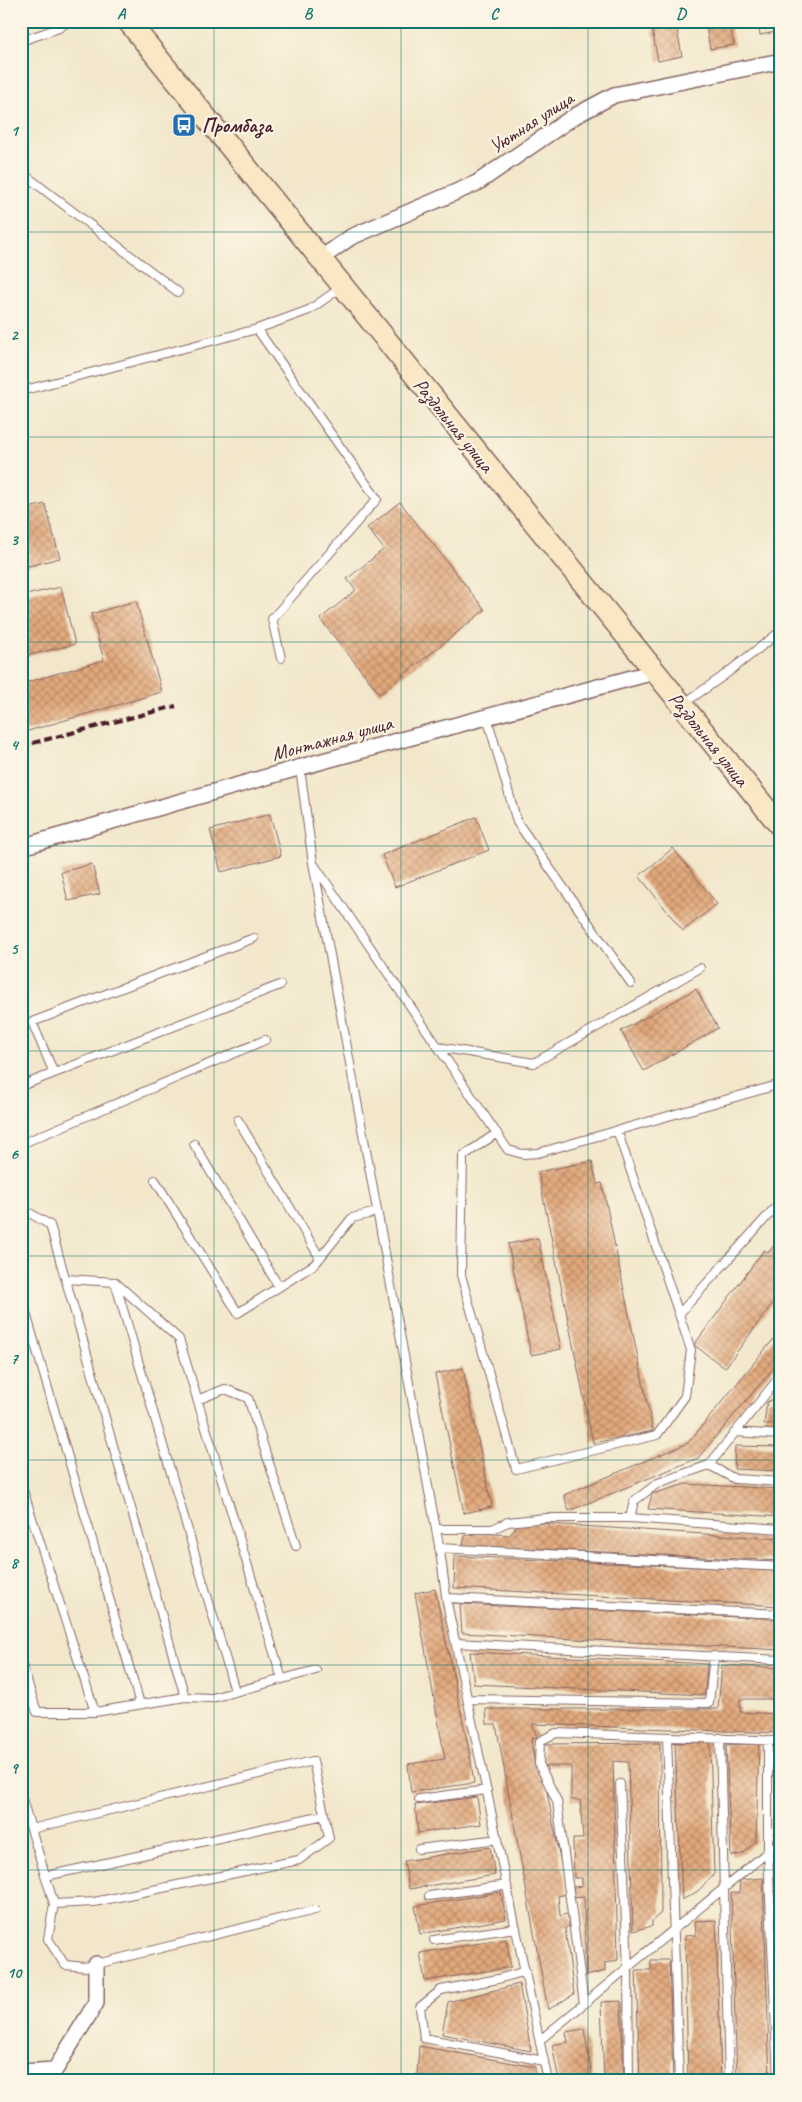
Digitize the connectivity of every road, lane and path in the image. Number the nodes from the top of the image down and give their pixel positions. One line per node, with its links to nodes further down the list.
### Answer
1 (68, 21): 3 (lane)
2 (128, 21): 6 (main road, Раздольная улица)
3 (21, 41)
4 (781, 61): 6 (street, Уютная улица)
5 (21, 172): 8 (lane)
6 (320, 259): 7 (main road, Раздольная улица)
7 (342, 288): 9 (lane); 13 (main road, Раздольная улица)
8 (178, 292)
9 (257, 329): 10 (lane); 12 (lane)
10 (21, 391)
11 (781, 631): 14 (lane)
12 (281, 658)
13 (654, 672): 14 (main road, Раздольная улица); 15 (street, Монтажная улица)
14 (681, 705): 17 (main road, Раздольная улица)
15 (487, 717): 16 (street, Монтажная улица); 22 (lane)
16 (300, 768): 18 (street, Монтажная улица); 19 (lane)
17 (781, 827)
18 (21, 847)
19 (313, 863): 25 (lane); 37 (lane)
20 (254, 938): 26 (lane)
21 (700, 968): 25 (lane)
22 (631, 983)
23 (280, 985): 26 (lane)
24 (265, 1040): 32 (lane)
25 (438, 1047): 31 (lane)
26 (54, 1073): 28 (lane)
27 (781, 1084): 30 (lane)
28 (21, 1086)
29 (238, 1120): 38 (lane)
30 (617, 1130): 31 (lane); 43 (lane)
31 (497, 1133): 43 (lane)
32 (21, 1144)
33 (194, 1144): 41 (lane)
34 (155, 1180): 41 (lane)
35 (781, 1201): 43 (lane)
36 (21, 1208): 39 (lane)
37 (378, 1212): 38 (lane); 52 (lane)
38 (320, 1258): 41 (lane)
39 (66, 1279): 40 (lane); 66 (lane)
40 (115, 1282): 45 (lane); 65 (lane)
41 (279, 1287)
42 (21, 1296): 70 (lane)
43 (679, 1314)
44 (780, 1377): 46 (lane)
45 (197, 1400): 54 (lane); 64 (lane)
46 (735, 1432): 47 (lane); 48 (lane)
47 (781, 1435)
48 (708, 1465): 49 (lane); 51 (lane)
49 (781, 1482)
50 (21, 1484): 71 (lane)
51 (630, 1518): 52 (lane); 53 (lane)
52 (436, 1528): 55 (lane)
53 (781, 1529)
54 (296, 1546)
55 (439, 1548): 56 (lane); 57 (lane)
56 (781, 1567)
57 (447, 1598): 58 (lane); 59 (lane)
58 (781, 1614)
59 (456, 1643): 60 (lane); 67 (lane)
60 (714, 1656): 61 (lane); 67 (lane)
61 (781, 1660)
62 (21, 1662): 68 (lane)
63 (316, 1670): 64 (lane)
64 (282, 1679): 65 (lane)
65 (235, 1691): 66 (lane)
66 (185, 1697): 70 (lane)
67 (468, 1699): 77 (lane)
68 (33, 1700): 69 (lane); 71 (lane)
69 (21, 1703)
70 (140, 1704): 71 (lane)
71 (95, 1712)
72 (667, 1737): 73 (lane); 93 (lane); 98 (lane)
73 (720, 1738): 74 (lane); 88 (lane)
74 (768, 1740): 75 (lane); 85 (lane)
75 (781, 1741)
76 (620, 1784): 96 (lane)
77 (487, 1790): 79 (lane); 82 (lane)
78 (21, 1796): 81 (lane)
79 (419, 1799)
80 (324, 1815): 81 (lane); 86 (lane); 90 (lane)
81 (31, 1829): 86 (lane)
82 (498, 1839): 84 (lane); 87 (lane)
83 (781, 1841): 85 (lane)
84 (419, 1849)
85 (768, 1852): 88 (lane); 106 (lane)
86 (46, 1876): 90 (lane)
87 (507, 1885): 89 (lane); 92 (lane)
88 (724, 1889): 93 (lane); 105 (lane)
89 (428, 1896)
90 (54, 1904): 95 (lane)
91 (315, 1910): 95 (lane)
92 (516, 1928): 94 (lane); 97 (lane)
93 (673, 1930): 96 (lane); 104 (lane)
94 (434, 1940)
95 (96, 1964): 101 (street)
96 (628, 1968): 98 (lane); 103 (lane)
97 (526, 1972): 99 (lane); 100 (lane)
98 (584, 2004): 99 (lane)
99 (540, 2040): 100 (lane)
100 (544, 2061): 102 (lane)
101 (21, 2072)
102 (548, 2081)
103 (629, 2081)
104 (679, 2081)
105 (728, 2081)
106 (778, 2081)

